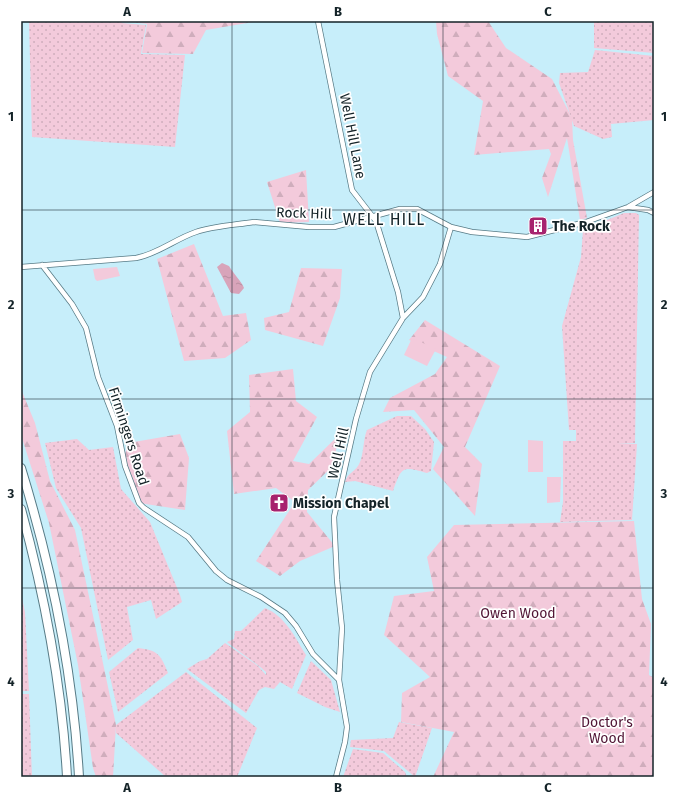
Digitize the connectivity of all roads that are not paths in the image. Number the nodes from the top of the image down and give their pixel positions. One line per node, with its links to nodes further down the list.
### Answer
1 (318, 21): 5 (street, Well Hill Lane)
2 (654, 192): 3 (street, Rock Hill)
3 (628, 207): 4 (street); 6 (street, Rock Hill)
4 (654, 213)
5 (372, 215): 6 (street, Rock Hill); 7 (street, Rock Hill); 9 (street, Well Hill Lane)
6 (451, 227): 9 (street, Well Hill)
7 (42, 265): 8 (street, Rock Hill); 12 (street, Firmingers Road)
8 (21, 267)
9 (403, 318): 12 (street, Well Hill)
10 (21, 468): 14 (highway)
11 (21, 509): 13 (highway)
12 (339, 680): 15 (street, Well Hill)
13 (67, 777)
14 (79, 777)
15 (336, 777)

